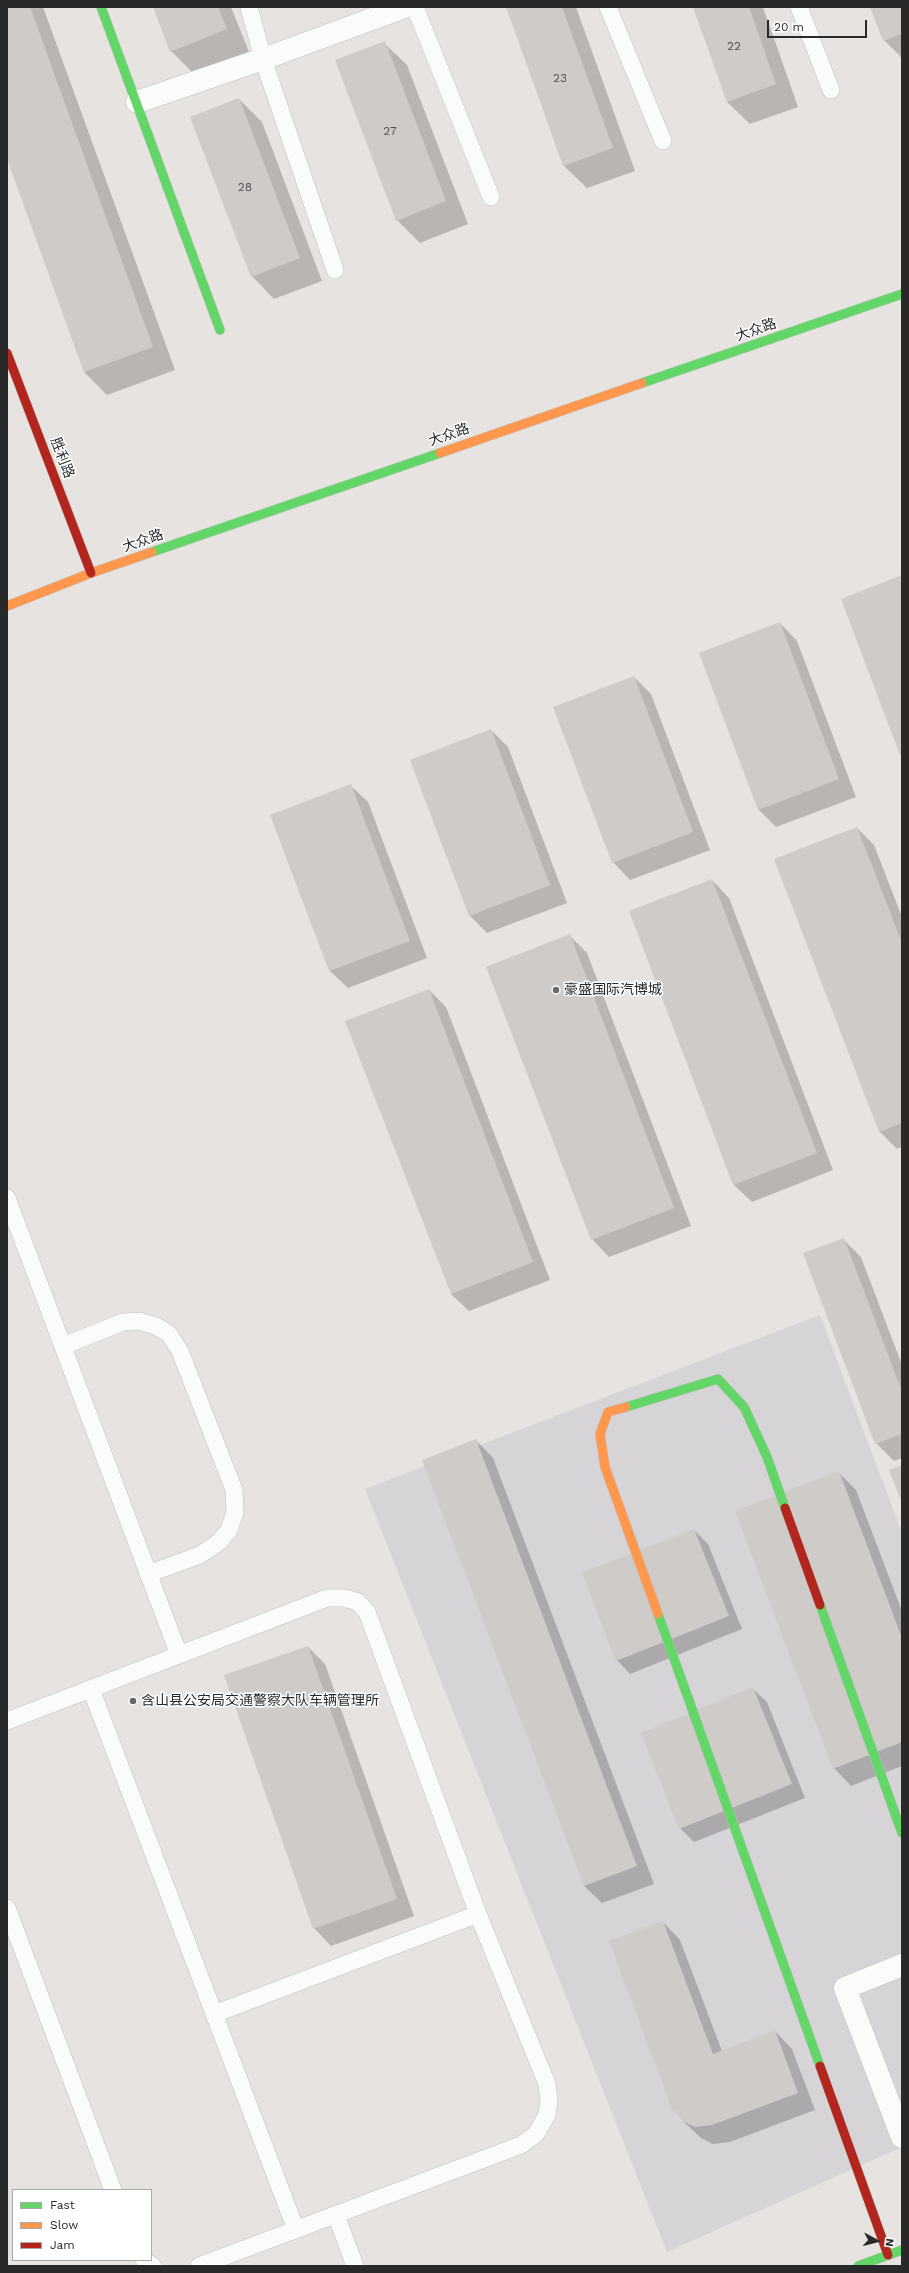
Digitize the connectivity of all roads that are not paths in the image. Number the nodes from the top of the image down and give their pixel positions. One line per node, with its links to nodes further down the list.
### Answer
1 (101, 7): 9 (main road)
2 (249, 7): 7 (lane)
3 (405, 7): 7 (street)
4 (415, 7): 11 (lane)
5 (608, 7): 10 (lane)
6 (799, 7): 8 (lane)
7 (263, 60): 9 (street); 12 (lane)
8 (831, 90)
9 (137, 102): 14 (main road)
10 (663, 141)
11 (491, 197)
12 (335, 270)
13 (902, 294): 16 (main road, 大众路)
14 (220, 330)
15 (7, 353): 16 (main road, 胜利路)
16 (91, 573): 17 (main road, 大众路)
17 (7, 606)
18 (7, 1198): 19 (lane)
19 (62, 1346): 20 (lane); 20 (lane)
20 (148, 1574): 21 (lane)
21 (179, 1655): 22 (lane); 26 (lane)
22 (91, 1689): 23 (lane); 28 (lane)
23 (7, 1721)
24 (902, 1833): 34 (main road)
25 (7, 1908): 30 (lane)
26 (478, 1914): 28 (lane); 31 (lane)
27 (902, 1965): 29 (street)
28 (214, 2014): 32 (lane)
29 (902, 2137)
30 (113, 2189)
31 (336, 2215): 32 (lane); 36 (lane)
32 (296, 2230): 35 (lane)
33 (902, 2250): 34 (main road)
34 (888, 2255): 37 (main road)
35 (199, 2266)
36 (354, 2266)
37 (858, 2266)

